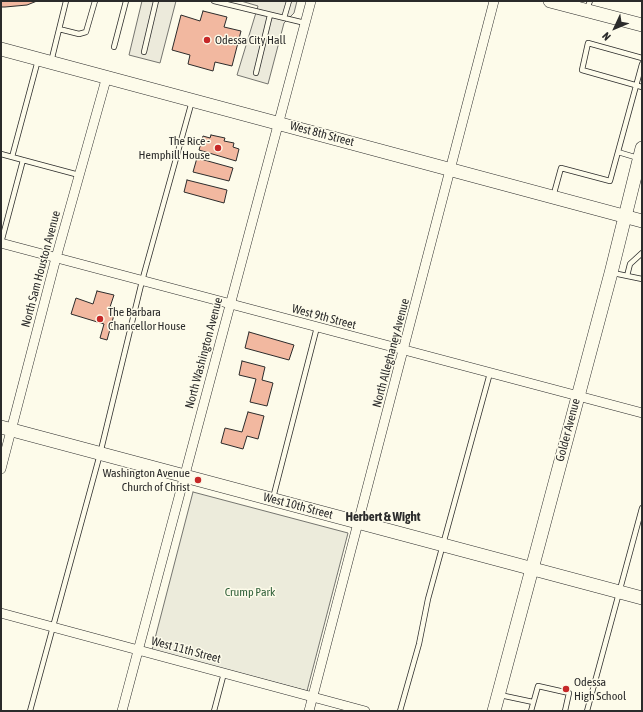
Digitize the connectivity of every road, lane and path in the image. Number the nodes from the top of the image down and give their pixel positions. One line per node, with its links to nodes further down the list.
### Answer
1 (66, 1): 15 (lane)
2 (95, 1): 15 (lane)
3 (126, 1): 16 (lane)
4 (156, 1): 18 (lane)
5 (214, 1): 11 (lane)
6 (289, 1): 12 (lane)
7 (311, 1): 13 (street, North Washington Avenue)
8 (494, 1): 34 (street, North Alleghaney Avenue)
9 (550, 1): 10 (main road)
10 (588, 6): 14 (main road)
11 (270, 15): 12 (lane); 23 (lane)
12 (284, 18): 13 (lane)
13 (305, 23): 28 (street, North Washington Avenue)
14 (642, 25)
15 (59, 29): 21 (lane)
16 (114, 47)
17 (1, 49): 20 (main road, West 8th Street)
18 (144, 52)
19 (642, 58): 25 (lane)
20 (38, 59): 21 (main road, West 8th Street); 32 (lane)
21 (51, 62): 24 (main road, West 8th Street)
22 (642, 64): 25 (lane)
23 (256, 73)
24 (107, 76): 27 (main road, West 8th Street); 35 (street, North Sam Houston Avenue)
25 (636, 85): 26 (lane); 29 (lane)
26 (642, 86)
27 (192, 100): 28 (main road, West 8th Street); 46 (lane)
28 (279, 123): 34 (main road, West 8th Street); 47 (street, North Washington Avenue)
29 (618, 152): 30 (lane); 36 (lane)
30 (641, 153): 37 (main road, Golder Avenue)
31 (1, 154): 32 (lane)
32 (12, 157): 33 (lane)
33 (23, 160): 35 (lane); 39 (lane)
34 (451, 169): 36 (main road, West 8th Street); 49 (street, North Alleghaney Avenue)
35 (79, 175): 42 (street, North Sam Houston Avenue)
36 (554, 196): 37 (main road, West 8th Street)
37 (624, 216): 38 (main road, West 8th Street); 43 (main road, Golder Avenue)
38 (642, 221)
39 (4, 222): 40 (lane)
40 (1, 243): 42 (street, West 9th Street)
41 (642, 253): 44 (lane)
42 (56, 258): 46 (street, West 9th Street); 53 (street, North Sam Houston Avenue)
43 (611, 273): 44 (lane); 51 (main road, Golder Avenue)
44 (627, 276): 45 (lane)
45 (642, 279)
46 (142, 281): 47 (street, West 9th Street); 54 (lane)
47 (229, 304): 48 (street, West 9th Street); 56 (street, North Washington Avenue)
48 (317, 328): 49 (street, West 9th Street); 57 (lane)
49 (404, 350): 50 (street, West 9th Street); 59 (street, North Alleghaney Avenue)
50 (490, 373): 51 (street, West 9th Street); 60 (lane)
51 (577, 396): 52 (street, West 9th Street); 61 (main road, Golder Avenue)
52 (642, 413)
53 (6, 429): 54 (main road, West 10th Street); 55 (street, North Sam Houston Avenue)
54 (100, 454): 56 (main road, West 10th Street); 65 (lane)
55 (1, 469)
56 (184, 476): 57 (main road, West 10th Street); 66 (street, North Washington Avenue)
57 (272, 500): 59 (main road, West 10th Street)
58 (642, 508): 62 (lane)
59 (358, 522): 60 (main road, West 10th Street); 69 (street, North Alleghaney Avenue)
60 (444, 545): 61 (main road, West 10th Street); 76 (lane)
61 (532, 568): 62 (main road, West 10th Street); 68 (main road, Golder Avenue)
62 (620, 592): 63 (main road, West 10th Street); 80 (lane)
63 (642, 598)
64 (1, 613): 65 (street, West 11th Street)
65 (52, 627): 66 (street, West 11th Street); 71 (lane)
66 (138, 650): 67 (street, West 11th Street); 72 (street, North Washington Avenue)
67 (224, 673): 69 (street, West 11th Street); 73 (lane)
68 (499, 694): 70 (lane); 77 (main road, Golder Avenue)
69 (313, 697): 74 (street, North Alleghaney Avenue); 75 (street, West 11th Street)
70 (533, 702): 78 (lane); 79 (lane)
71 (30, 711)
72 (122, 711)
73 (214, 711)
74 (309, 711)
75 (365, 711)
76 (400, 711)
77 (494, 711)
78 (531, 711)
79 (565, 711)
80 (587, 711)

